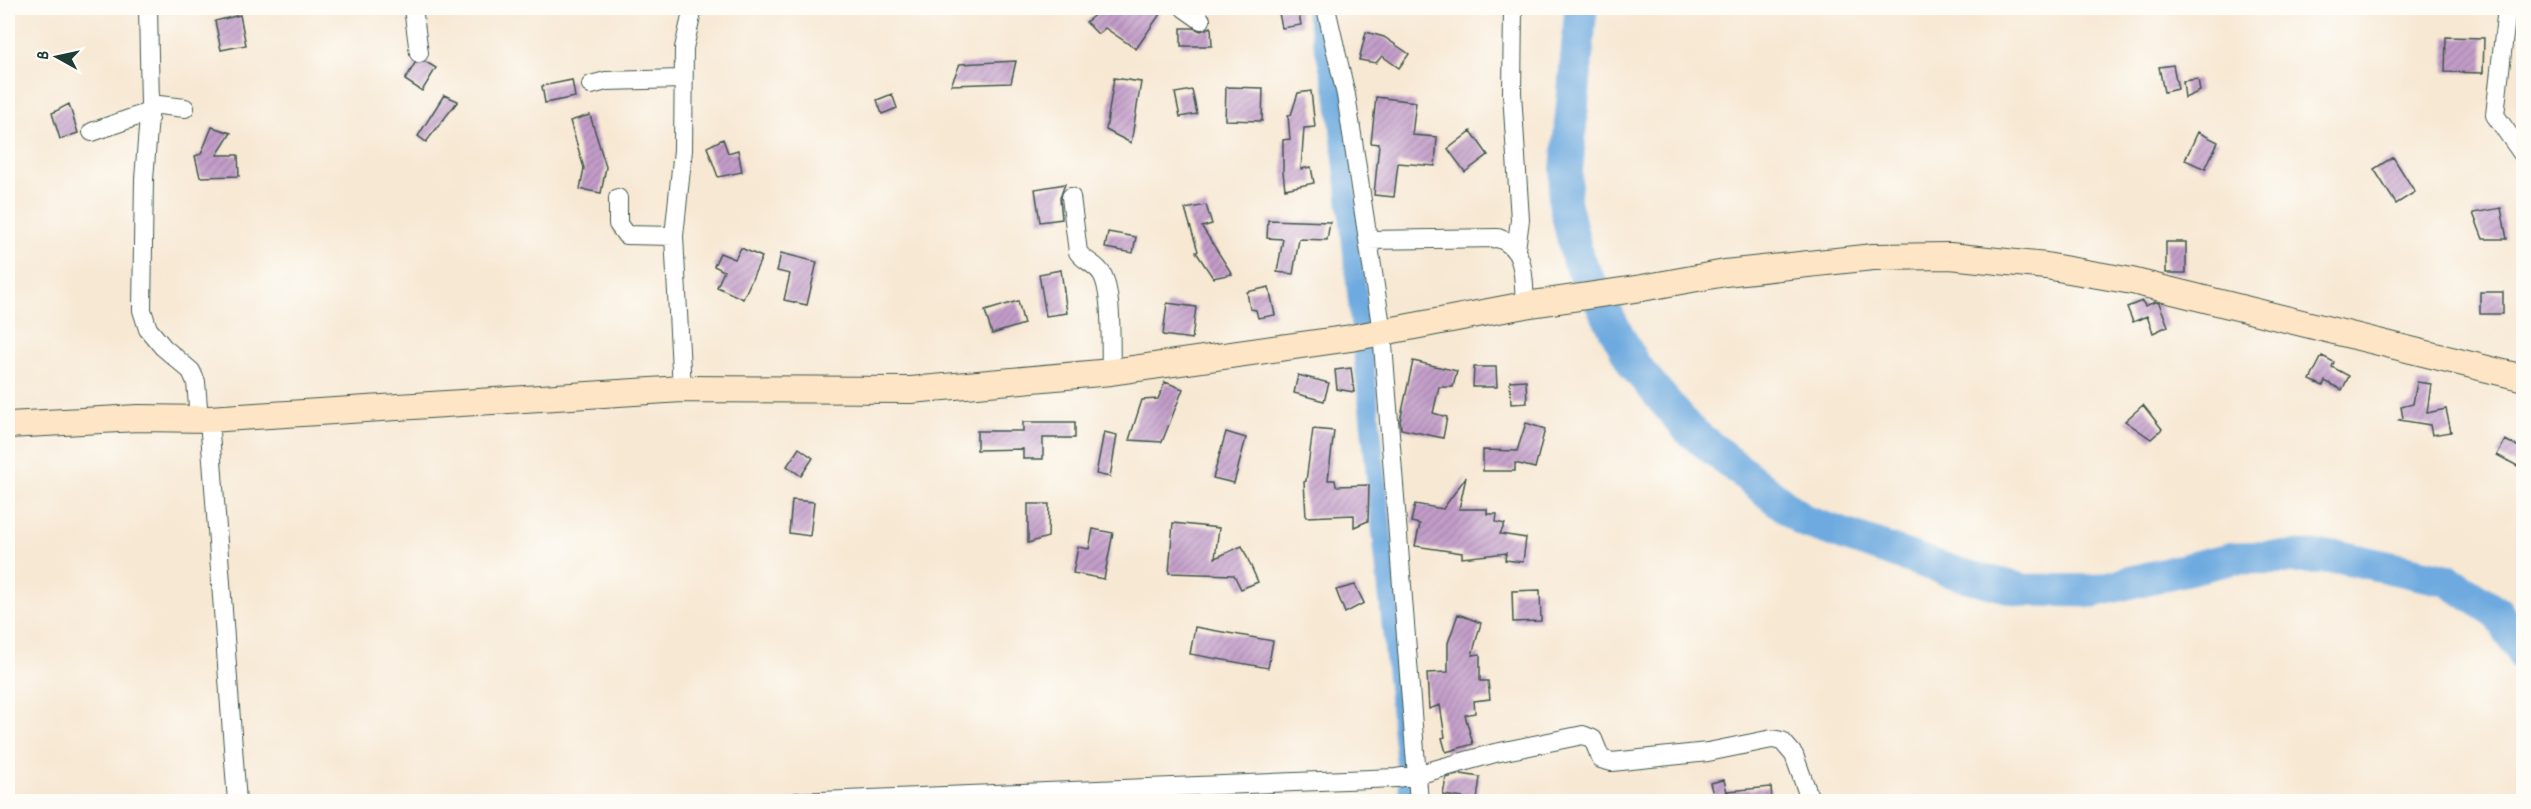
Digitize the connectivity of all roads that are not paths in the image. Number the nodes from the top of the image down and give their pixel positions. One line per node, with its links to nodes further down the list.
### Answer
1 (148, 8): 12 (street)
2 (412, 8): 9 (street)
3 (693, 8): 10 (street)
4 (1184, 8): 8 (street)
5 (1326, 8): 19 (street)
6 (1513, 8): 20 (street)
7 (2513, 8): 15 (street)
8 (1201, 20)
9 (419, 53)
10 (682, 80): 11 (street); 18 (street)
11 (591, 85)
12 (150, 108): 13 (street); 14 (street); 26 (street)
13 (185, 108)
14 (92, 132)
15 (2523, 156)
16 (1071, 197): 23 (street)
17 (618, 198): 18 (street)
18 (674, 236): 25 (street)
19 (1368, 240): 20 (street); 22 (street)
20 (1516, 249): 21 (street)
21 (1525, 305): 22 (street); 24 (street)
22 (1379, 332): 23 (street); 28 (street)
23 (1111, 372): 25 (street)
24 (2523, 378)
25 (682, 389): 26 (street)
26 (204, 419): 27 (street); 31 (street)
27 (8, 424)
28 (1416, 775): 29 (street); 33 (street); 34 (street)
29 (904, 799): 30 (street)
30 (853, 800): 32 (street)
31 (237, 801)
32 (796, 801)
33 (1419, 801)
34 (1811, 801)

